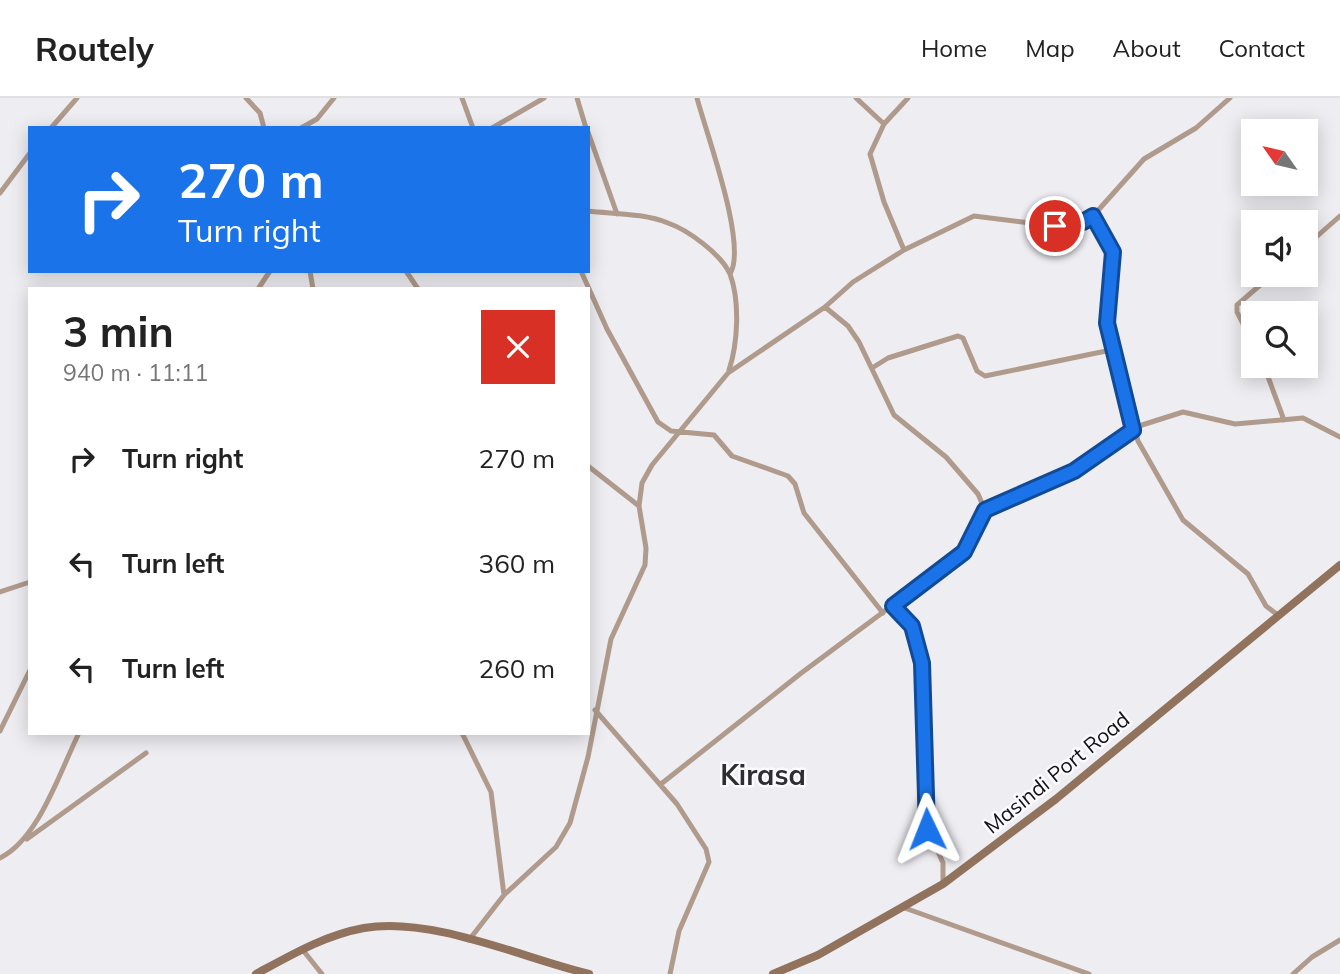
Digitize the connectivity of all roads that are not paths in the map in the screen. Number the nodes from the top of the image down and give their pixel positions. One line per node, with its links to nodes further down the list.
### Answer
1 (77, 98): 12 (street)
2 (246, 98): 13 (street)
3 (334, 98): 14 (street)
4 (462, 98): 15 (street)
5 (544, 98): 16 (street)
6 (577, 98): 17 (street)
7 (697, 98): 27 (street)
8 (856, 98): 11 (street)
9 (908, 98): 11 (street)
10 (1230, 98): 23 (street)
11 (884, 124): 26 (street)
12 (53, 126)
13 (263, 126)
14 (305, 126)
15 (472, 126)
16 (495, 126)
17 (586, 126)
18 (590, 138): 22 (street)
19 (28, 156): 20 (street)
20 (0, 193)
21 (590, 211): 22 (street)
22 (617, 214): 27 (street)
23 (1093, 216): 26 (street); 34 (street)
24 (1340, 216): 25 (street)
25 (1318, 235)
26 (904, 250): 32 (street)
27 (730, 274): 36 (street)
28 (1258, 287): 30 (street)
29 (590, 291): 40 (street)
30 (1242, 301)
31 (1241, 302): 33 (street)
32 (825, 307): 35 (street); 36 (street)
33 (1241, 320)
34 (1111, 350): 35 (street); 39 (street)
35 (872, 368): 44 (street)
36 (728, 373): 40 (street)
37 (1268, 378): 38 (street)
38 (1284, 420): 39 (street); 41 (street)
39 (1133, 430): 44 (street); 50 (street)
40 (681, 432): 43 (street); 49 (street)
41 (1340, 437)
42 (590, 468): 43 (street)
43 (639, 506): 52 (street)
44 (985, 510): 48 (street)
45 (1340, 565): 50 (main road, Masindi Port Road)
46 (28, 583): 47 (street)
47 (0, 592)
48 (893, 606): 49 (street); 60 (street)
49 (883, 613): 57 (street)
50 (1278, 615): 60 (main road, Masindi Port Road)
51 (28, 674): 53 (street)
52 (595, 710): 57 (street); 61 (street)
53 (0, 731)
54 (78, 735): 58 (street)
55 (463, 735): 61 (street)
56 (146, 753): 58 (street)
57 (661, 783): 69 (street)
58 (24, 841): 59 (street)
59 (0, 858)
60 (943, 884): 62 (main road, Masindi Port Road)
61 (504, 895): 63 (street)
62 (902, 907): 70 (main road, Masindi Port Road); 71 (street)
63 (469, 940): 65 (main road); 68 (main road)
64 (1340, 940): 72 (street)
65 (302, 949): 66 (main road); 67 (street)
66 (256, 974)
67 (322, 974)
68 (589, 974)
69 (670, 974)
70 (773, 974)
71 (1088, 974)
72 (1293, 974)

